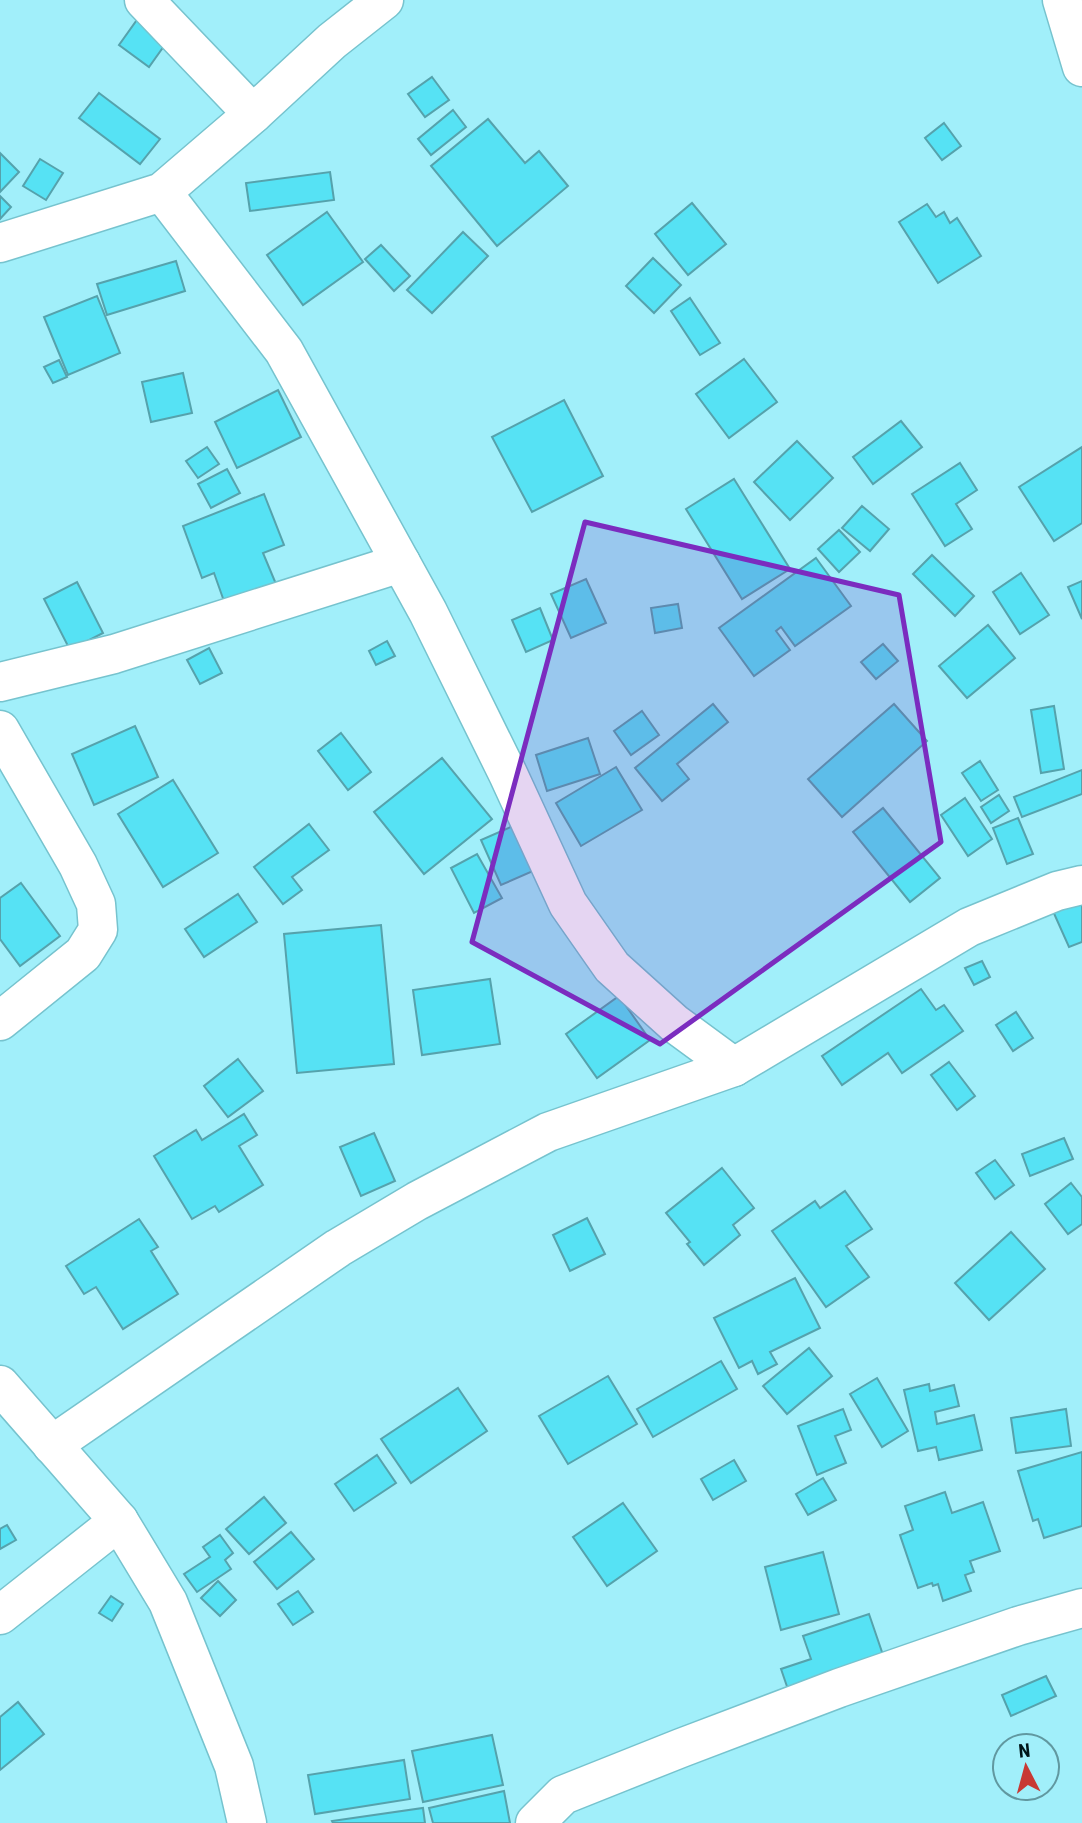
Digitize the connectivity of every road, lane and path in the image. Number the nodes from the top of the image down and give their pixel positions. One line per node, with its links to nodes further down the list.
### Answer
1 (144, 0): 5 (street)
2 (384, 0): 5 (street)
3 (1062, 0): 4 (street)
4 (1079, 46)
5 (253, 114): 6 (street)
6 (162, 192): 7 (street); 8 (street)
7 (0, 243)
8 (401, 563): 9 (street); 13 (street)
9 (0, 682)
10 (0, 730): 12 (street)
11 (1082, 885): 13 (street)
12 (0, 1021)
13 (734, 1067): 15 (street)
14 (0, 1385): 15 (street)
15 (52, 1445): 16 (street)
16 (119, 1521): 18 (street); 20 (street)
17 (1082, 1608): 19 (street)
18 (0, 1615)
19 (550, 1816)
20 (247, 1823)

